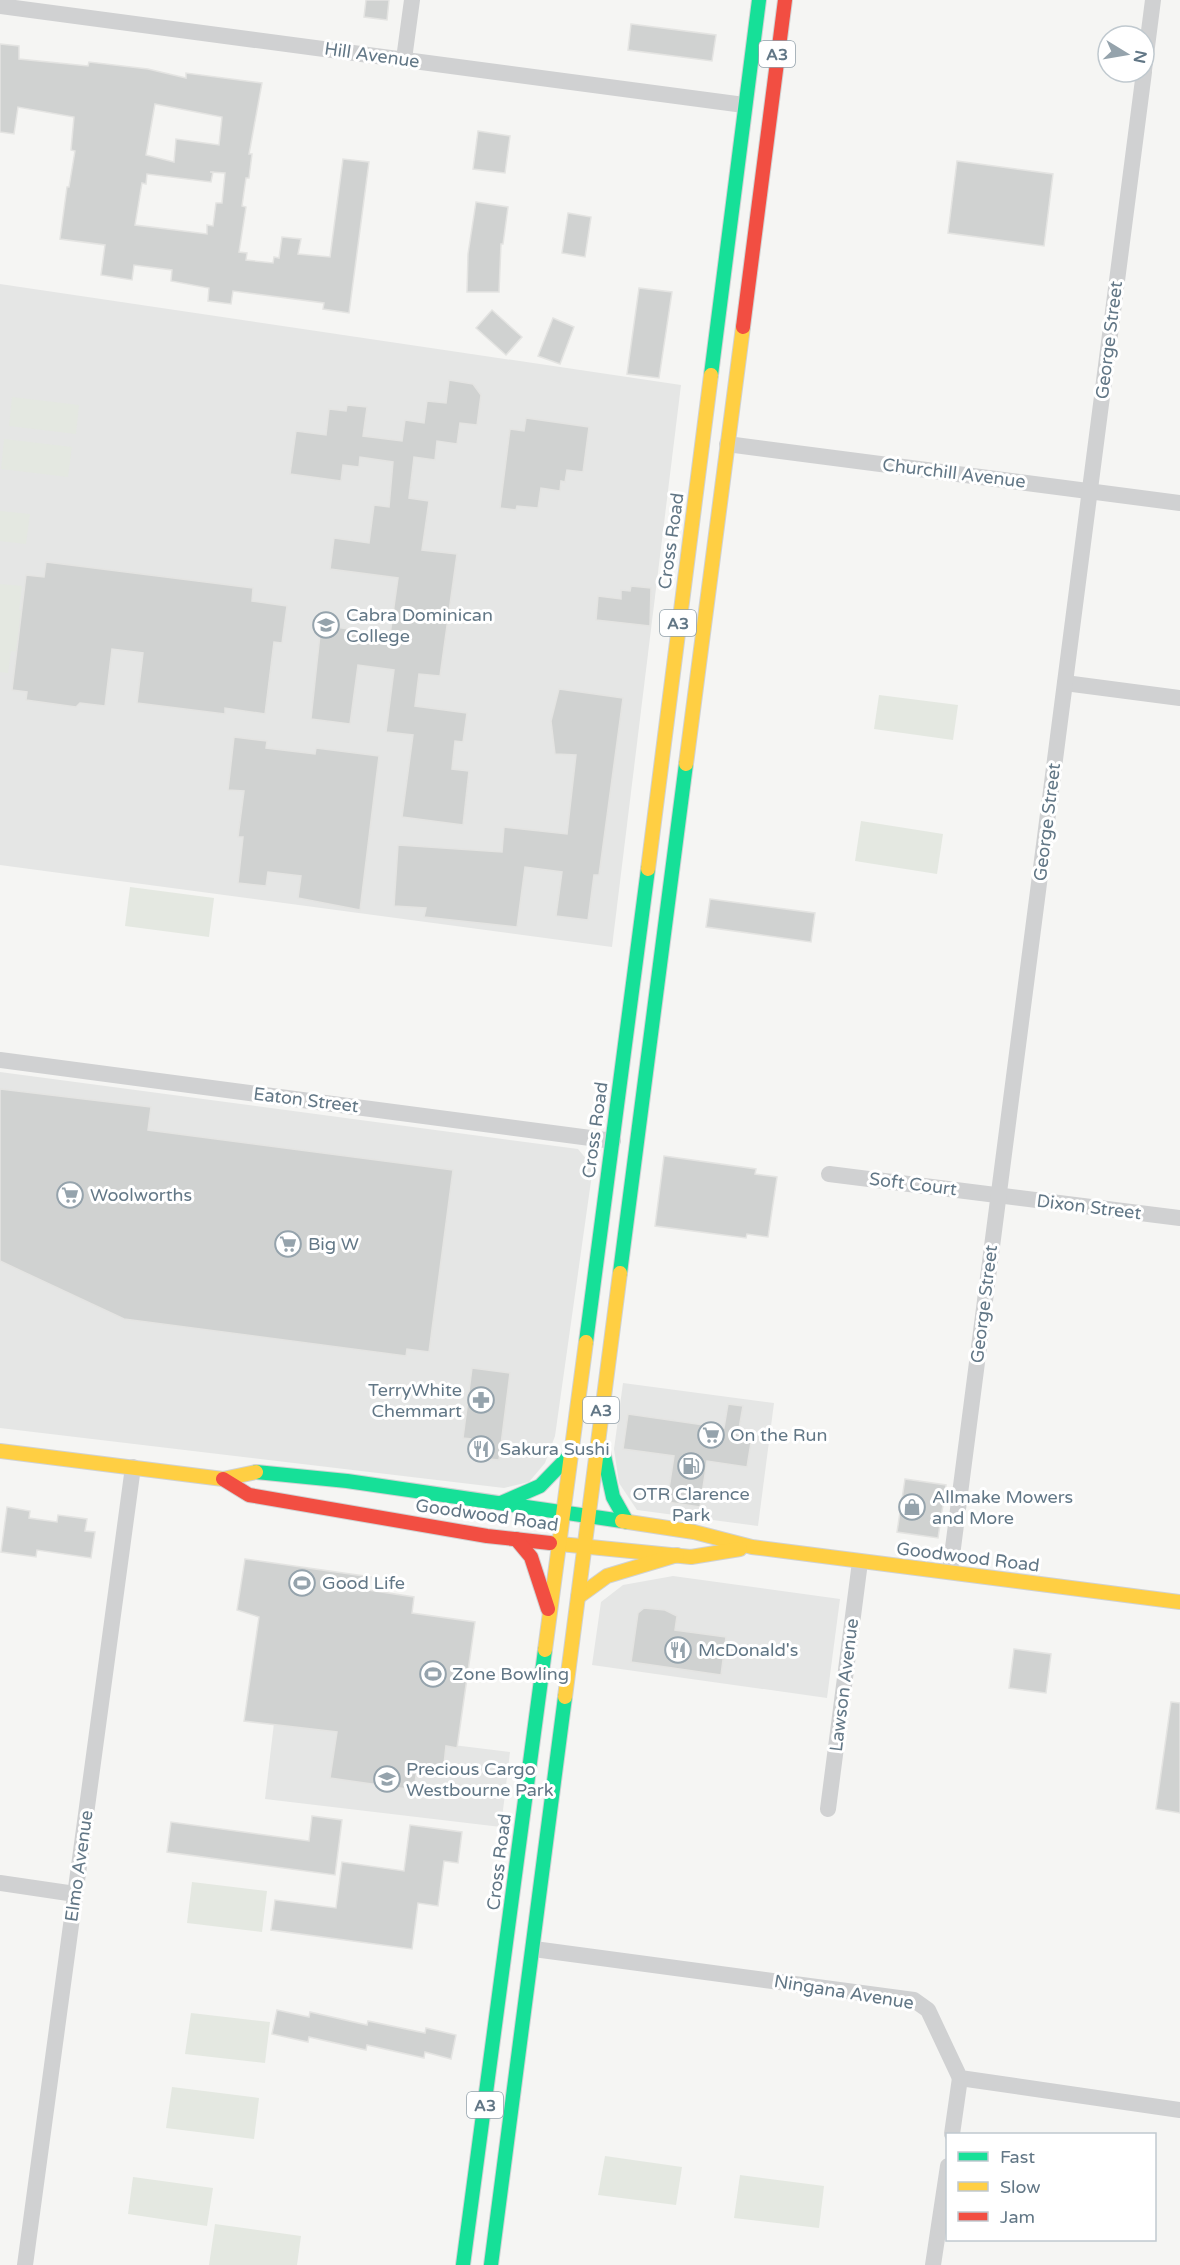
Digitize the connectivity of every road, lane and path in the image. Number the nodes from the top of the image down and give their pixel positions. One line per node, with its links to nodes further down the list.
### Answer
1 (412, 0): 7 (street)
2 (759, 0): 9 (main road, Cross Road / A3)
3 (785, 0): 10 (main road, A3)
4 (1153, 0): 6 (street, George Street)
5 (0, 6): 7 (street, Hill Avenue)
6 (1150, 24)
7 (404, 59): 9 (street, Hill Avenue)
8 (1142, 84): 13 (street, George Street)
9 (744, 105): 10 (main road); 11 (main road, Cross Road / A3)
10 (770, 108): 12 (main road, A3)
11 (702, 440): 12 (main road); 18 (main road, Cross Road / A3)
12 (727, 444): 13 (street, Churchill Avenue); 19 (main road, A3)
13 (1089, 491): 14 (street, Churchill Avenue); 15 (street, George Street)
14 (1180, 503)
15 (1065, 683): 16 (street); 21 (street, George Street)
16 (1180, 698)
17 (0, 1060): 18 (street, Eaton Street)
18 (613, 1141): 19 (main road); 25 (main road, Cross Road / A3)
19 (635, 1144): 23 (main road, A3)
20 (829, 1173): 21 (street, Soft Court)
21 (998, 1195): 22 (street, Dixon Street); 38 (street, George Street)
22 (1180, 1218)
23 (600, 1425): 30 (main road, A3); 31 (main road)
24 (0, 1451): 26 (main road, Goodwood Road)
25 (570, 1455): 28 (main road); 29 (main road, Cross Road / A3)
26 (133, 1467): 27 (main road, Goodwood Road); 44 (street, Elmo Avenue)
27 (223, 1479): 28 (main road, Goodwood Road); 32 (main road, Goodwood Road)
28 (501, 1503): 29 (main road, Goodwood Road)
29 (562, 1512): 30 (main road, Goodwood Road); 33 (main road, Cross Road / A3)
30 (588, 1516): 31 (main road, Goodwood Road); 34 (main road, A3)
31 (627, 1522): 35 (main road, Goodwood Road)
32 (516, 1539): 33 (main road, Goodwood Road); 41 (main road)
33 (559, 1543): 34 (main road, Goodwood Road); 41 (main road, Cross Road / A3)
34 (584, 1546): 36 (main road, Goodwood Road); 39 (main road, A3)
35 (752, 1547): 36 (main road, Goodwood Road); 37 (main road, Goodwood Road)
36 (677, 1555): 39 (main road)
37 (860, 1562): 38 (main road, Goodwood Road); 42 (street, Lawson Avenue)
38 (950, 1571): 40 (main road, Goodwood Road)
39 (578, 1597): 46 (main road, A3)
40 (1180, 1602)
41 (550, 1614): 45 (main road, Cross Road / A3)
42 (828, 1809)
43 (0, 1883): 44 (street)
44 (75, 1894): 51 (street, Elmo Avenue)
45 (506, 1945): 46 (main road); 52 (main road, Cross Road / A3)
46 (534, 1949): 47 (street, Ningana Avenue); 53 (main road, A3)
47 (960, 2078): 48 (street); 49 (street)
48 (1180, 2110)
49 (952, 2133)
50 (946, 2179): 54 (street)
51 (25, 2265)
52 (463, 2265)
53 (491, 2265)
54 (933, 2265)

